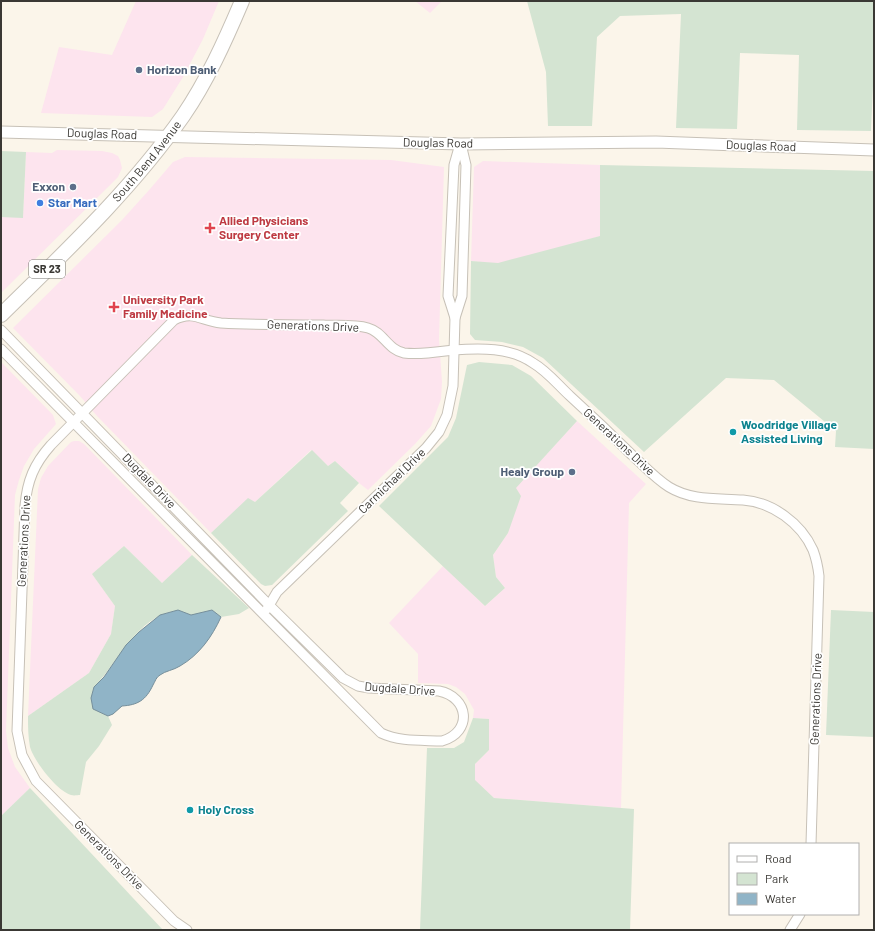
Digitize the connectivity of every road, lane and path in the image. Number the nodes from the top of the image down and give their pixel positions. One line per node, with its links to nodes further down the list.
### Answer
1 (242, 1): 3 (main road, South Bend Avenue / SR 23)
2 (1, 132): 3 (street, Douglas Road)
3 (168, 136): 4 (street, Douglas Road); 8 (main road, South Bend Avenue / SR 23)
4 (461, 144): 5 (street, Douglas Road); 6 (street, Carmichael Drive); 7 (street, Carmichael Drive)
5 (874, 150)
6 (452, 224): 7 (street); 9 (street, Carmichael Drive)
7 (464, 224): 9 (street, Carmichael Drive)
8 (1, 315)
9 (455, 318): 12 (street, Carmichael Drive)
10 (1, 330): 13 (street, Dugdale Drive)
11 (1, 349): 14 (street, Dugdale Drive)
12 (454, 350): 13 (street, Generations Drive); 15 (street, Carmichael Drive); 17 (street, Generations Drive)
13 (83, 414): 14 (street, Generations Drive); 15 (street, Dugdale Drive)
14 (74, 422): 16 (street, Dugdale Drive); 19 (street, Generations Drive)
15 (269, 605): 16 (street, Carmichael Drive); 16 (street, Dugdale Drive)
16 (264, 614)
17 (811, 843)
18 (799, 915): 20 (street)
19 (187, 930)
20 (790, 930)

